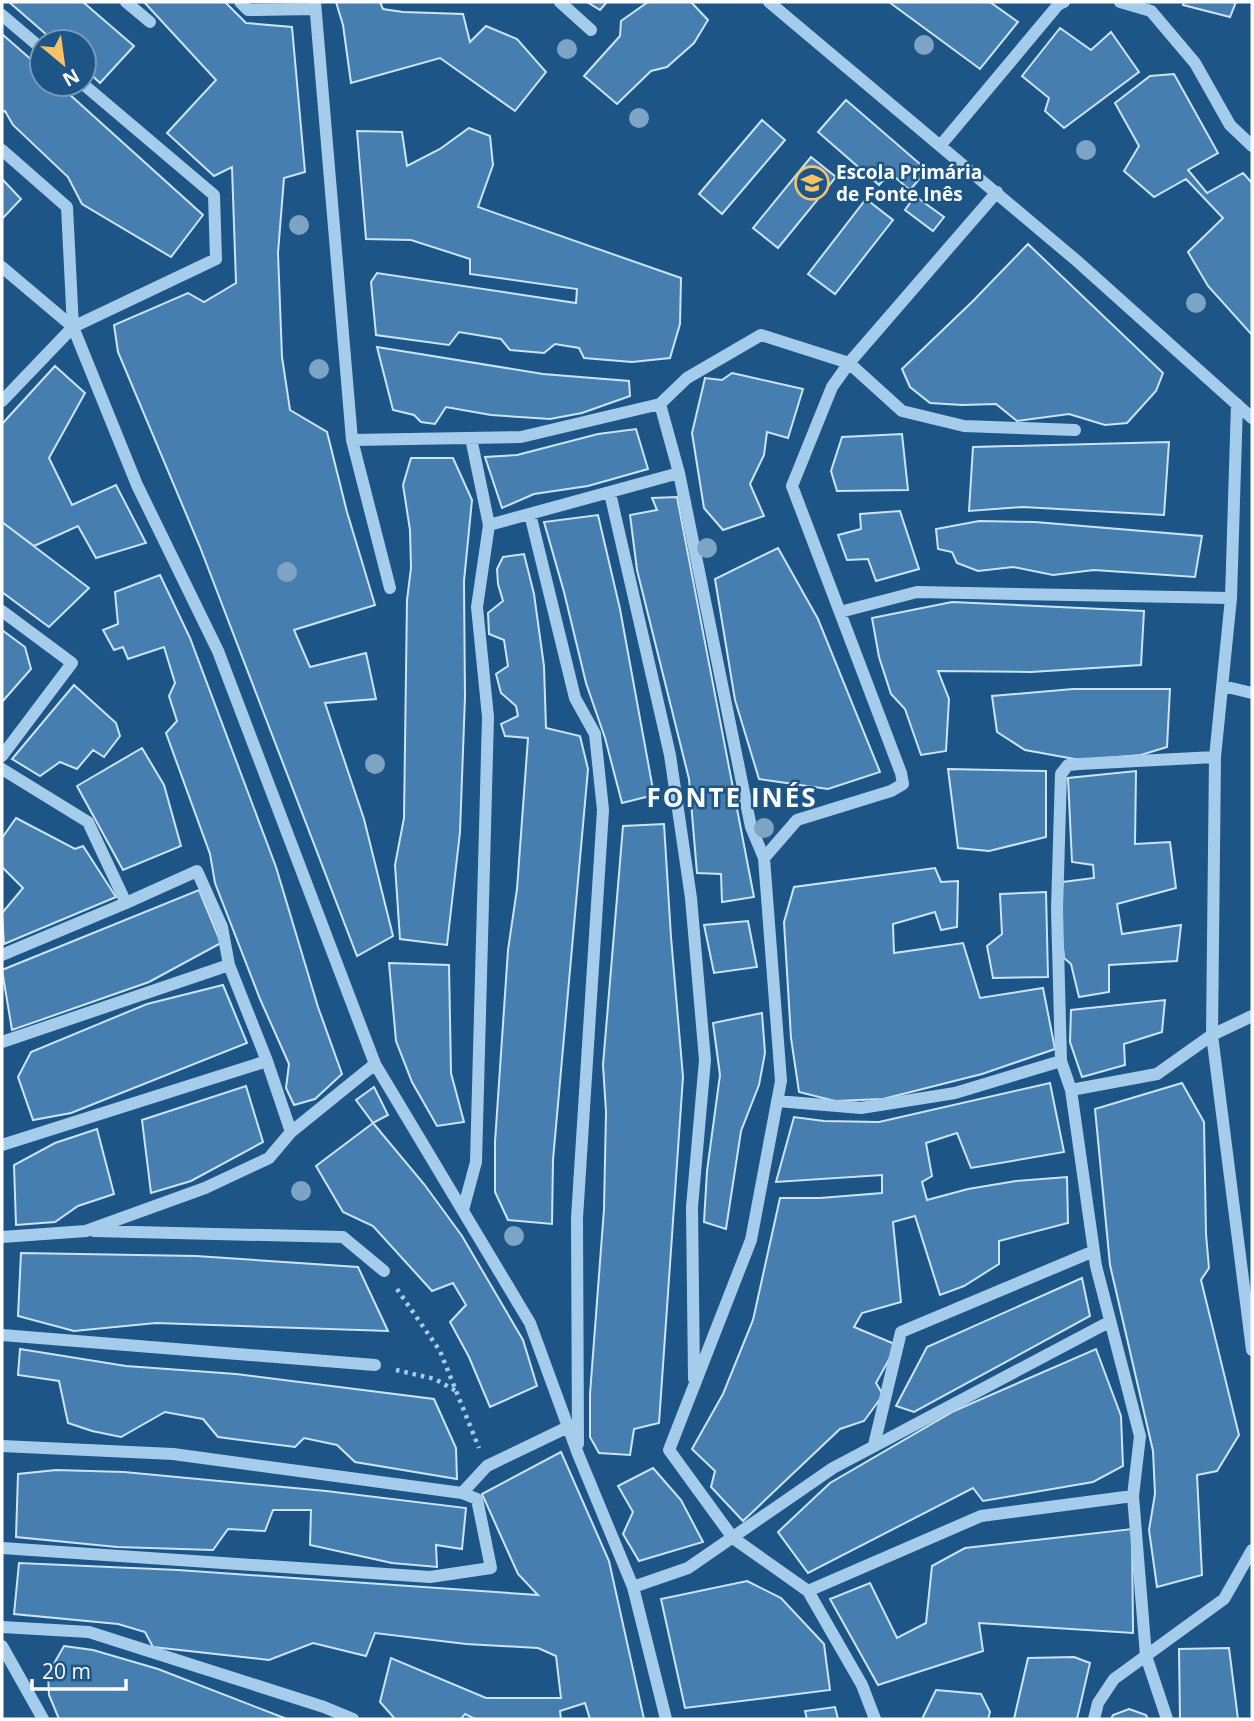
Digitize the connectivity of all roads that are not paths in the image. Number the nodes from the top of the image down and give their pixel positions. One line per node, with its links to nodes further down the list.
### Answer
1 (126, 2): 9 (street)
2 (240, 2): 7 (street)
3 (560, 2): 10 (street)
4 (769, 2): 13 (street)
5 (1064, 2): 13 (street)
6 (1120, 2): 14 (street)
7 (315, 6): 26 (street)
8 (2, 15): 11 (street)
9 (150, 22)
10 (591, 30)
11 (28, 37)
12 (98, 97): 18 (street)
13 (940, 146): 16 (street)
14 (1252, 146)
15 (2, 150): 18 (street)
16 (997, 192): 19 (street); 22 (street)
17 (2, 267): 18 (street)
18 (73, 327): 20 (street); 49 (street)
19 (849, 363): 21 (street); 24 (street); 34 (street)
20 (2, 401)
21 (660, 404): 25 (street); 27 (street)
22 (1237, 404): 23 (street); 32 (street)
23 (1252, 418)
24 (1075, 430)
25 (471, 438): 26 (street); 30 (street)
26 (352, 440): 31 (street)
27 (679, 473): 28 (street); 40 (street)
28 (610, 493): 29 (street); 63 (street)
29 (530, 514): 30 (street); 67 (street)
30 (489, 525): 54 (street)
31 (390, 588)
32 (1230, 598): 34 (street); 35 (street)
33 (2, 611): 37 (street)
34 (840, 612): 40 (street)
35 (1223, 686): 36 (street); 38 (street)
36 (1252, 694)
37 (2, 756)
38 (1214, 757): 45 (street); 48 (street)
39 (2, 769): 41 (street)
40 (764, 858): 51 (street)
41 (127, 903): 42 (street); 43 (street)
42 (2, 955)
43 (229, 965): 46 (street); 47 (street)
44 (1252, 1016): 45 (street)
45 (1212, 1035): 50 (street); 61 (street)
46 (2, 1042)
47 (267, 1061): 52 (street); 53 (street)
48 (1061, 1061): 50 (street); 51 (street)
49 (375, 1064): 52 (street); 54 (street)
50 (1070, 1090): 57 (street)
51 (777, 1101): 63 (street)
52 (291, 1132): 55 (street)
53 (2, 1145)
54 (463, 1210): 64 (street)
55 (86, 1231): 56 (street); 58 (street)
56 (2, 1237)
57 (1094, 1251): 59 (street); 65 (street)
58 (384, 1271)
59 (1109, 1322): 65 (street); 69 (street)
60 (2, 1335): 62 (street)
61 (1252, 1350)
62 (375, 1366)
63 (694, 1387): 70 (street)
64 (568, 1427): 67 (street); 68 (street)
65 (874, 1445): 70 (street)
66 (2, 1446): 68 (street)
67 (578, 1454): 73 (street)
68 (462, 1493): 71 (street)
69 (1133, 1496): 74 (street); 77 (street)
70 (733, 1538): 73 (street); 74 (street)
71 (2, 1548)
72 (1252, 1550): 77 (street)
73 (634, 1587): 80 (street)
74 (808, 1591): 81 (street)
75 (2, 1627): 79 (street)
76 (2, 1646): 78 (street)
77 (1146, 1656): 82 (street); 83 (street)
78 (43, 1719)
79 (353, 1719)
80 (666, 1719)
81 (875, 1719)
82 (1094, 1719)
83 (1167, 1719)

